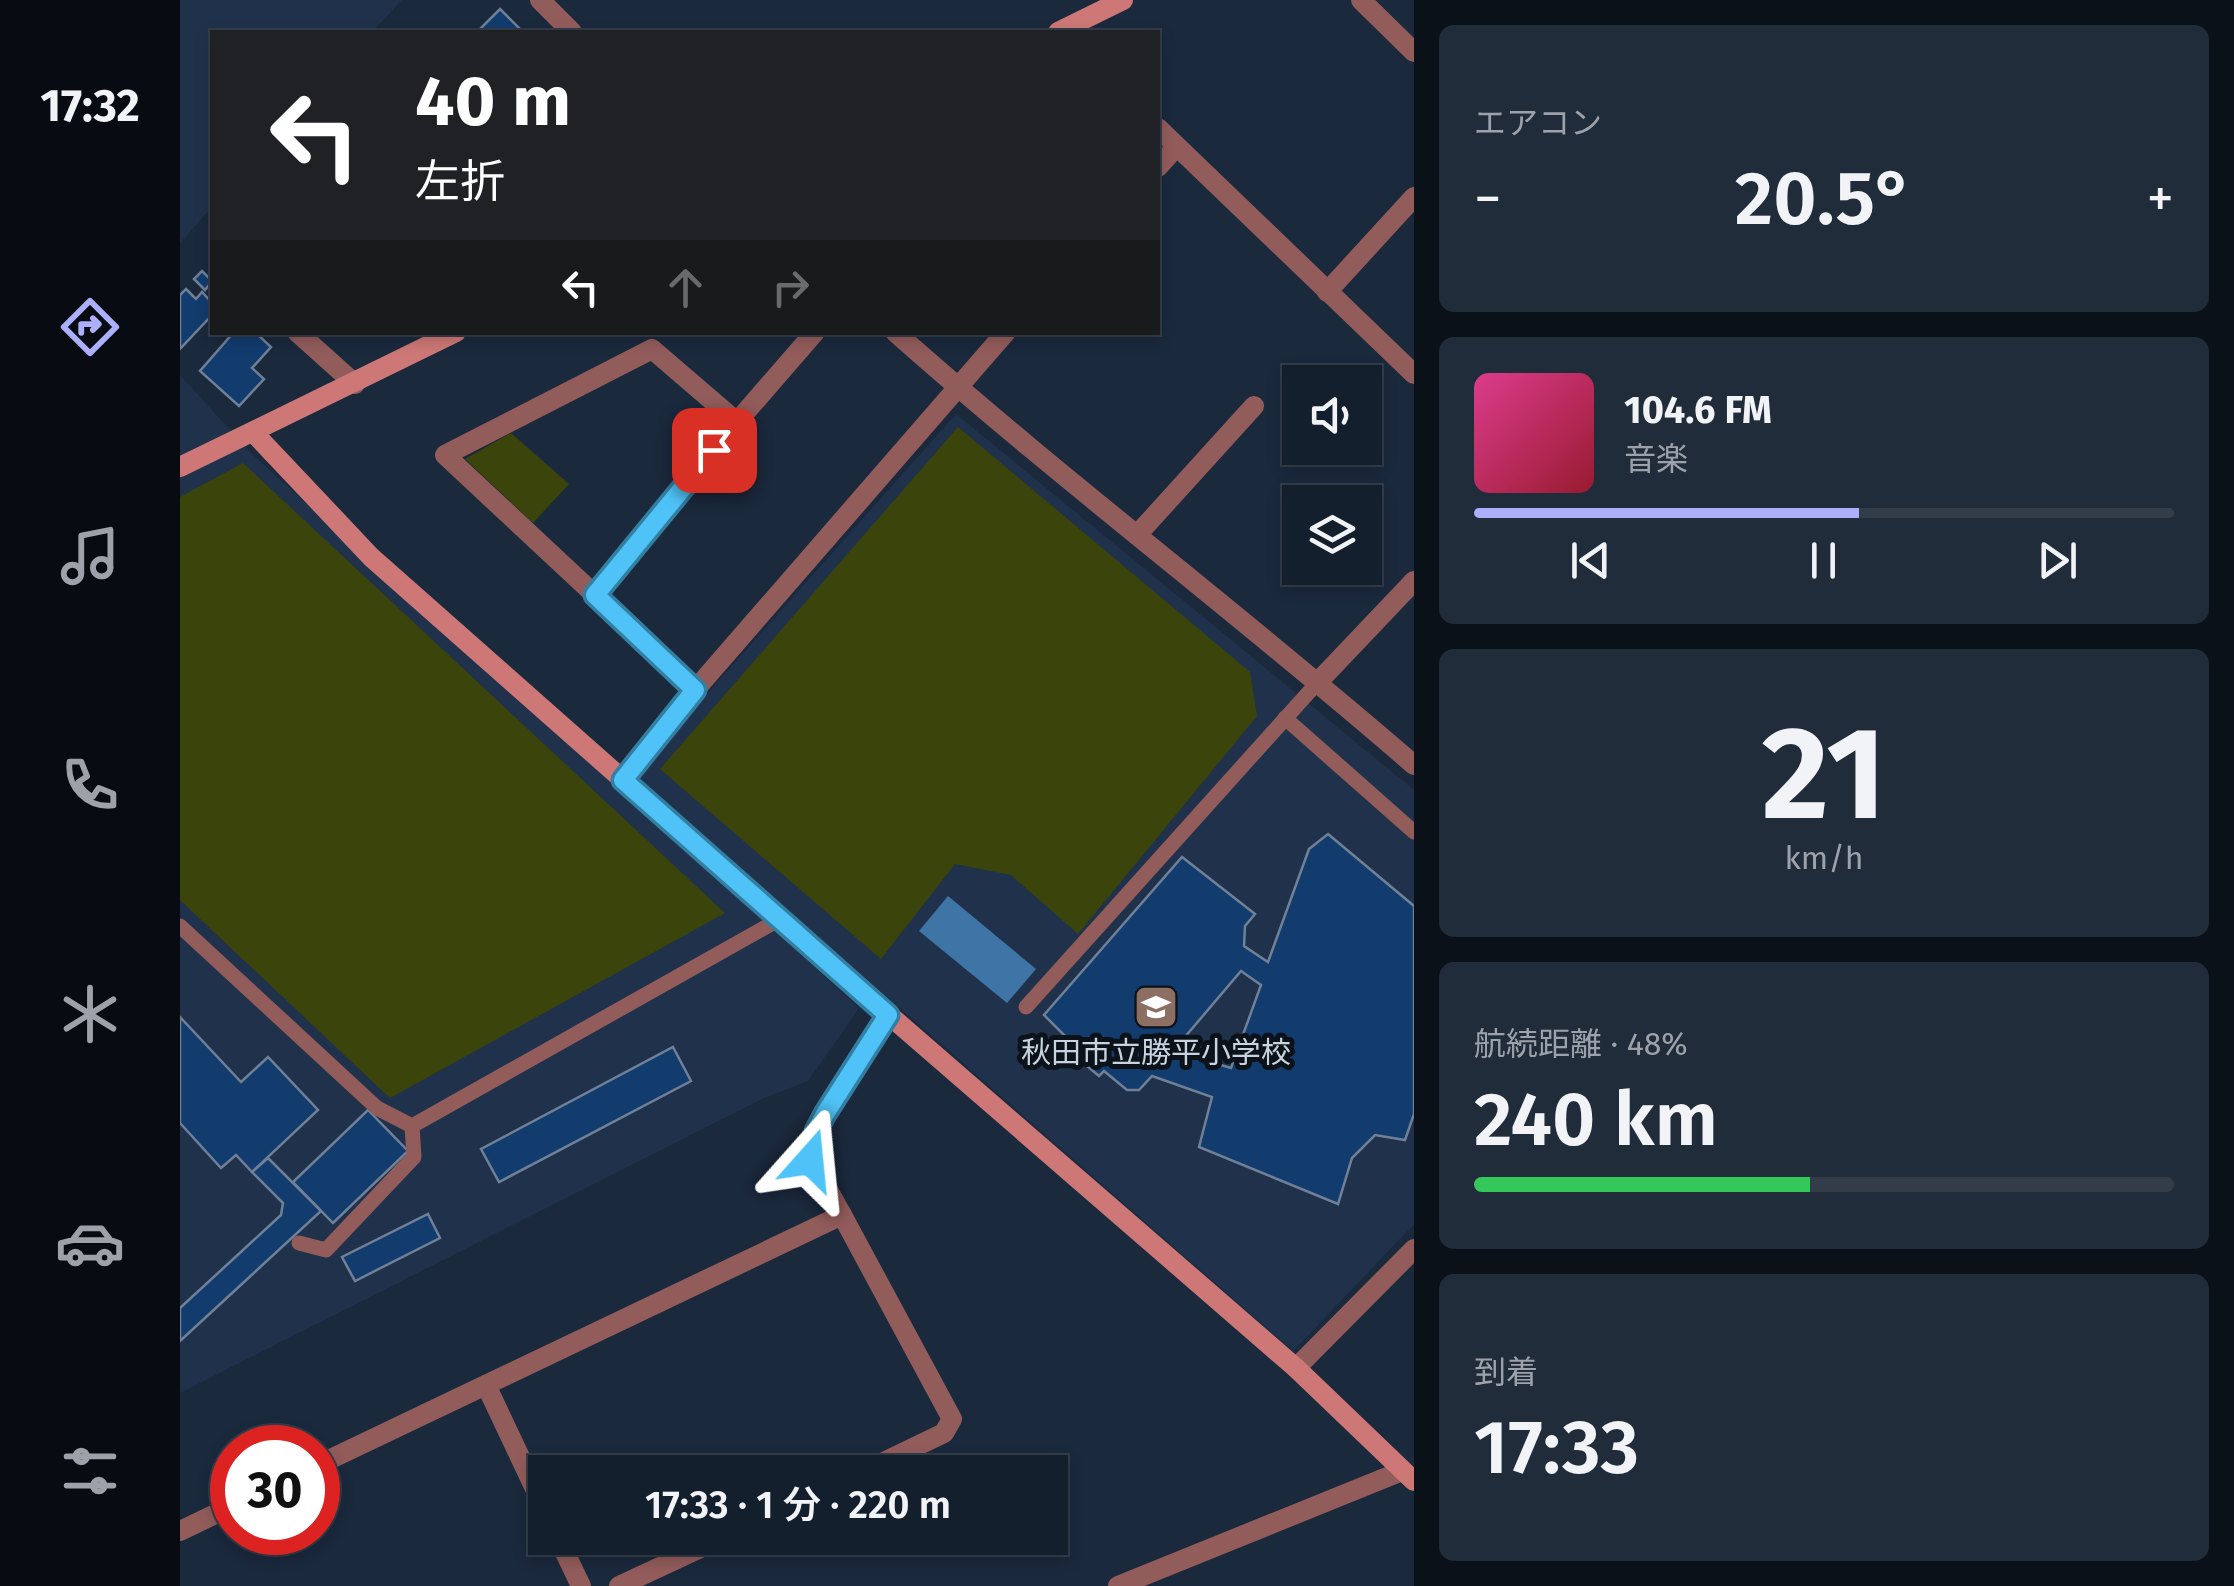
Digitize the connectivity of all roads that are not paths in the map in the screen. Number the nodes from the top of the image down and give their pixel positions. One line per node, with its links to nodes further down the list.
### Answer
1 (540, 0): 4 (street)
2 (1123, 0): 5 (street)
3 (1361, 0): 6 (street)
4 (570, 30)
5 (1067, 30)
6 (1414, 52)
7 (1160, 130): 8 (street)
8 (1175, 148): 9 (street); 11 (street)
9 (1160, 165)
10 (1414, 197): 11 (street)
11 (1327, 292): 17 (street)
12 (300, 335): 18 (street)
13 (450, 335): 18 (street)
14 (813, 335): 21 (street)
15 (898, 335): 19 (street)
16 (1003, 335): 19 (street)
17 (1414, 374)
18 (355, 384): 22 (street)
19 (956, 386): 24 (street); 28 (street)
20 (1254, 406): 24 (street)
21 (737, 422): 26 (street); 26 (street)
22 (253, 432): 23 (street); 31 (street)
23 (180, 468)
24 (1137, 536): 27 (street)
25 (1414, 581): 27 (street)
26 (595, 595): 28 (street)
27 (1318, 682): 29 (lane); 30 (street)
28 (695, 690): 31 (street)
29 (1284, 718): 32 (lane); 35 (lane)
30 (1414, 765)
31 (623, 780): 33 (street)
32 (1414, 832)
33 (780, 919): 36 (street); 37 (lane)
34 (180, 926): 37 (lane)
35 (1026, 1007)
36 (888, 1015): 38 (street); 41 (street)
37 (412, 1126): 39 (lane)
38 (842, 1215): 42 (street); 44 (street)
39 (299, 1243)
40 (1414, 1249): 41 (street)
41 (1296, 1368): 46 (street)
42 (486, 1385): 43 (street); 45 (street)
43 (340, 1455)
44 (899, 1455)
45 (528, 1474)
46 (1408, 1476): 53 (street)
47 (210, 1517): 48 (street)
48 (180, 1531)
49 (566, 1555): 51 (street)
50 (686, 1555): 52 (street)
51 (581, 1586)
52 (619, 1586)
53 (1118, 1586)

